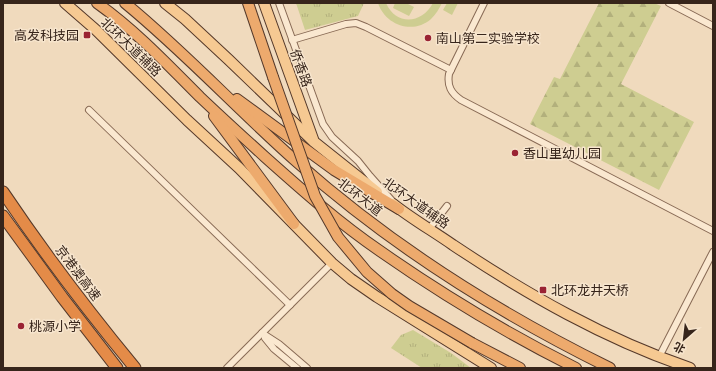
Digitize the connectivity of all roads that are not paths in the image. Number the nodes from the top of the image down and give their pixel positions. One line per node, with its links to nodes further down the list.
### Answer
1 (64, 3): 21 (main road, 北环大道辅路)
2 (97, 3): 14 (highway)
3 (125, 3): 13 (highway, 北环大道)
4 (165, 3): 16 (main road, 北环大道辅路)
5 (248, 3): 28 (highway, bridge)
6 (264, 3): 16 (main road, 侨香路)
7 (279, 3): 11 (street)
8 (484, 3): 12 (street)
9 (669, 3): 10 (street)
10 (713, 26)
11 (292, 40): 12 (street); 19 (street)
12 (451, 70): 23 (street)
13 (209, 79): 19 (highway); 39 (highway, 北环大道)
14 (202, 98): 21 (highway); 38 (highway)
15 (89, 110): 26 (street)
16 (313, 141): 19 (main road, 北环大道辅路)
17 (3, 192): 31 (highway, 京港澳高速)
18 (447, 206): 22 (street)
19 (399, 209): 22 (main road, 北环大道辅路)
20 (3, 216): 30 (highway, 京港澳高速)
21 (294, 224): 25 (main road, 北环大道辅路)
22 (429, 229): 29 (main road, 北环大道辅路)
23 (713, 231)
24 (713, 252): 29 (street)
25 (332, 263): 26 (street); 35 (main road, 北环大道辅路)
26 (290, 305): 27 (street)
27 (262, 333): 32 (street); 33 (street); 34 (street)
28 (472, 344): 36 (highway); 37 (highway)
29 (659, 357): 40 (main road, 北环大道辅路)
30 (117, 368)
31 (135, 368)
32 (227, 368)
33 (296, 368)
34 (307, 368)
35 (491, 368)
36 (507, 368)
37 (520, 368)
38 (576, 368)
39 (610, 368)
40 (690, 368)

